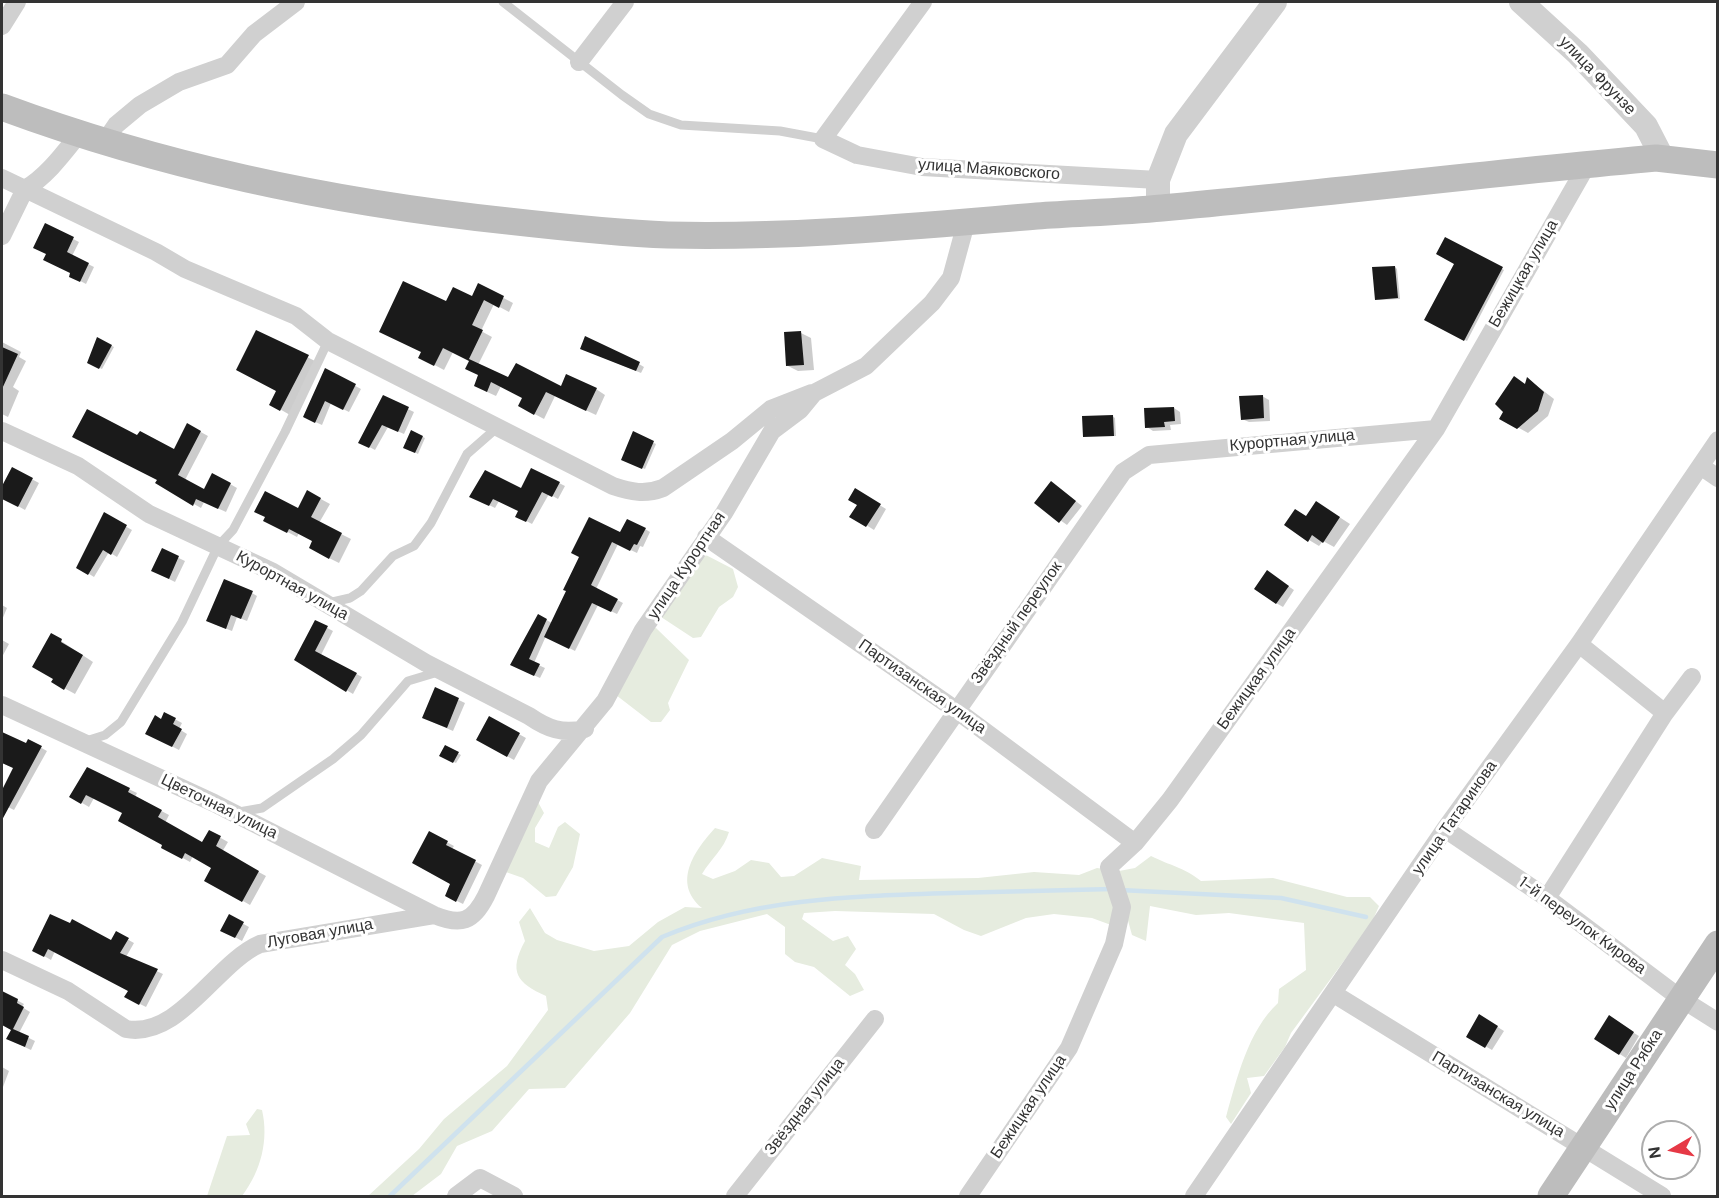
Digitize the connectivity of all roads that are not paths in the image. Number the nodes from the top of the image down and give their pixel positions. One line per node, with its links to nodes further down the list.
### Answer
1 (17, 2): 8 (street)
2 (296, 2): 11 (street)
3 (503, 2): 9 (lane)
4 (625, 2): 9 (street)
5 (923, 2): 12 (street)
6 (1275, 2): 17 (street)
7 (1521, 2): 13 (street, улица Фрунзе)
8 (2, 26)
9 (579, 62): 12 (lane)
10 (2, 107): 11 (main road)
11 (92, 137): 18 (street); 20 (main road)
12 (823, 139): 17 (street, улица Маяковского)
13 (1663, 159): 14 (main road); 15 (main road)
14 (1587, 165): 19 (main road); 25 (street, Бежицкая улица)
15 (1718, 165)
16 (2, 178): 18 (street)
17 (1158, 180): 19 (street)
18 (24, 189): 21 (street); 22 (street)
19 (1158, 208): 20 (main road)
20 (966, 223): 23 (street, улица Курортная)
21 (2, 236)
22 (328, 341): 24 (street); 32 (lane)
23 (814, 393): 24 (street); 31 (street, улица Курортная)
24 (499, 426): 33 (lane)
25 (1436, 429): 28 (street, Курортная улица); 45 (street, Бежицкая улица)
26 (2, 431): 32 (street, Курортная улица)
27 (1718, 440): 29 (street, улица Татаринова)
28 (1149, 454): 38 (street, Звёздный переулок)
29 (1701, 467): 30 (street); 34 (street, улица Татаринова)
30 (1718, 478)
31 (706, 537): 38 (street, Партизанская улица); 40 (street, улица Курортная)
32 (218, 546): 33 (street, Курортная улица); 41 (lane)
33 (325, 603): 35 (street, Курортная улица)
34 (1579, 644): 39 (street); 43 (street, улица Татаринова)
35 (444, 671): 40 (street, Курортная улица); 42 (lane)
36 (1692, 677): 39 (street)
37 (2, 705): 41 (street, Цветочная улица)
38 (956, 710): 44 (street, Звёздный переулок); 45 (street, Партизанская улица)
39 (1665, 713): 46 (street)
40 (585, 729): 47 (street, улица Курортная)
41 (81, 741): 42 (street, Цветочная улица)
42 (214, 803): 47 (street, Цветочная улица)
43 (1445, 829): 46 (street, 1-й переулок Кирова); 50 (street, улица Татаринова)
44 (874, 830)
45 (1135, 843): 58 (street, Бежицкая улица)
46 (1547, 898): 51 (street, 1-й переулок Кирова)
47 (434, 915): 49 (street, Луговая улица)
48 (1718, 944): 51 (main road, улица Рябка)
49 (2, 960)
50 (1334, 994): 54 (street, Партизанская улица); 59 (street, улица Татаринова)
51 (1680, 998): 53 (street, 1-й переулок Кирова); 54 (main road, улица Рябка)
52 (875, 1019): 57 (street, Звёздная улица)
53 (1718, 1022)
54 (1584, 1147): 60 (main road, улица Рябка); 61 (street, Партизанская улица)
55 (456, 1197): 56 (street)
56 (514, 1197)
57 (735, 1197)
58 (968, 1197)
59 (1194, 1197)
60 (1551, 1197)
61 (1662, 1197)

